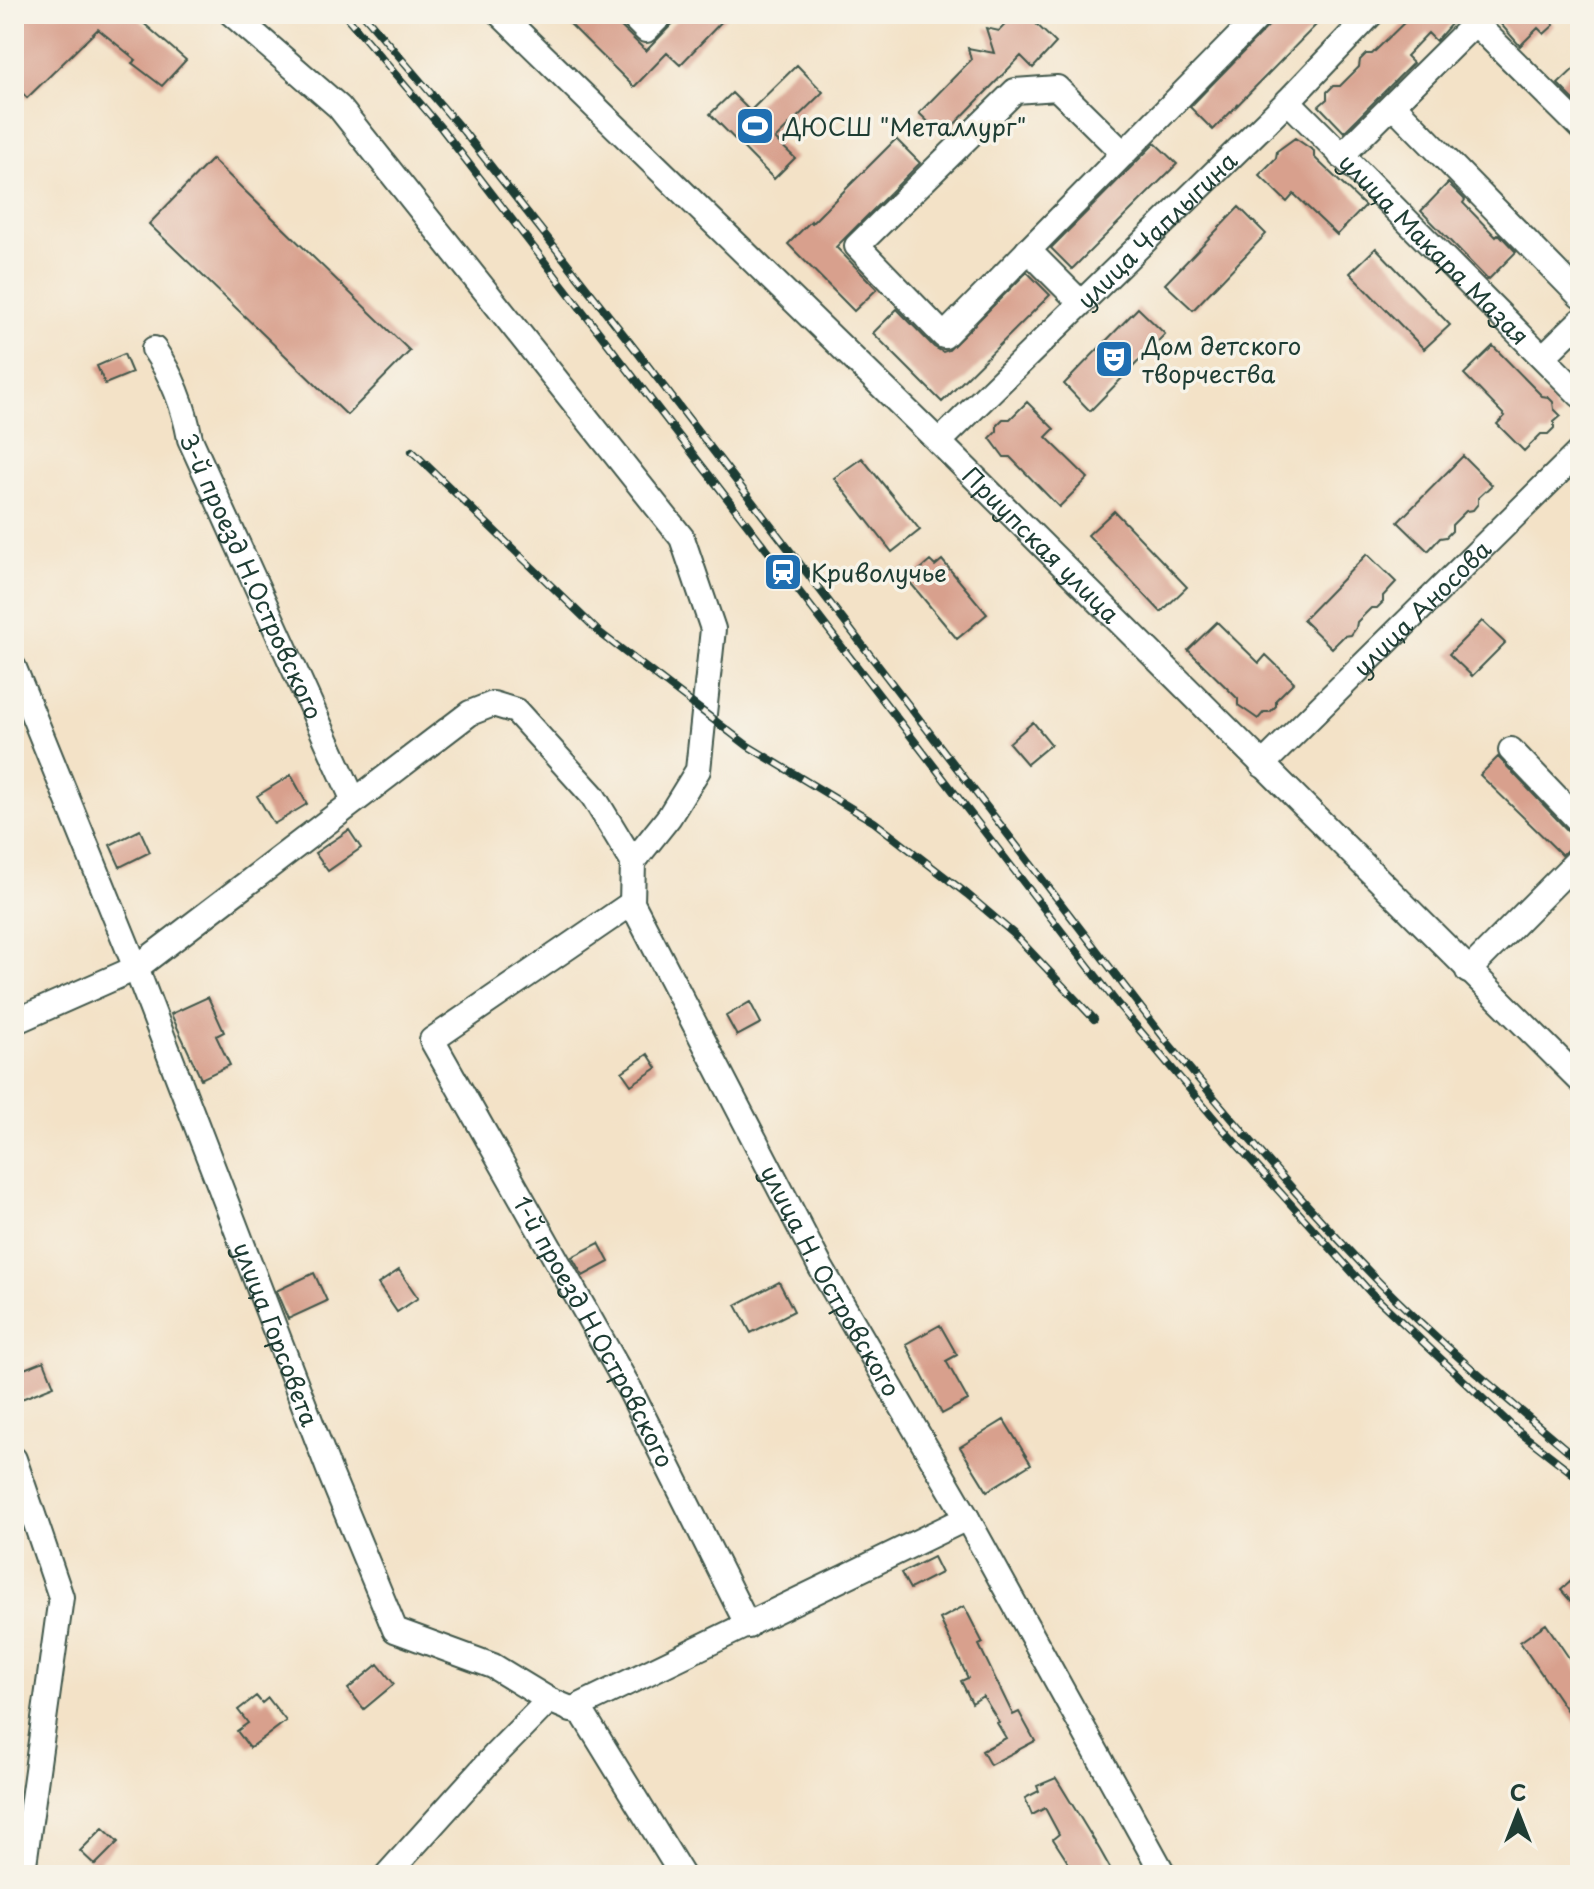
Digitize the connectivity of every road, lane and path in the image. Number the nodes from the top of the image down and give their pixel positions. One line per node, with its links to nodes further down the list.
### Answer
1 (232, 14): 27 (street)
2 (500, 14): 19 (street, Приупская улица)
3 (630, 14): 4 (street)
4 (662, 14)
5 (1261, 14): 10 (street)
6 (1358, 19): 7 (street, улица Чаплыгина)
7 (1288, 101): 11 (street, улица Макара Мазая); 14 (street, улица Чаплыгина)
8 (1393, 105): 9 (street); 11 (street); 13 (street)
9 (1580, 127)
10 (1124, 154): 12 (street); 12 (street)
11 (1341, 156): 17 (street, улица Макара Мазая)
12 (1028, 250): 14 (street)
13 (1580, 296)
14 (1081, 303): 19 (street, улица Чаплыгина)
15 (1580, 321): 17 (street)
16 (154, 349): 24 (street, 3-й проезд Н.Островского)
17 (1543, 357): 18 (street, улица Макара Мазая)
18 (1580, 395)
19 (939, 442): 23 (street, Приупская улица)
20 (1580, 451): 23 (street, улица Аносова)
21 (14, 668): 29 (street, улица Горсовета)
22 (1511, 750): 25 (street)
23 (1262, 765): 30 (street, Приупская улица)
24 (354, 801): 27 (street); 29 (street)
25 (1580, 822)
26 (1580, 858): 30 (street)
27 (633, 862): 28 (street, улица Н. Островского)
28 (632, 903): 34 (street, улица Н. Островского); 35 (street, 1-й проезд Н.Островского)
29 (136, 968): 31 (street); 36 (street, улица Горсовета)
30 (1468, 971): 32 (street, Приупская улица)
31 (14, 1022)
32 (1580, 1080)
33 (14, 1459): 37 (street)
34 (967, 1518): 35 (street); 40 (street, улица Н. Островского)
35 (748, 1626): 36 (street)
36 (560, 1705): 38 (street); 39 (street, улица Горсовета)
37 (26, 1871)
38 (387, 1875)
39 (682, 1875)
40 (1164, 1875)

